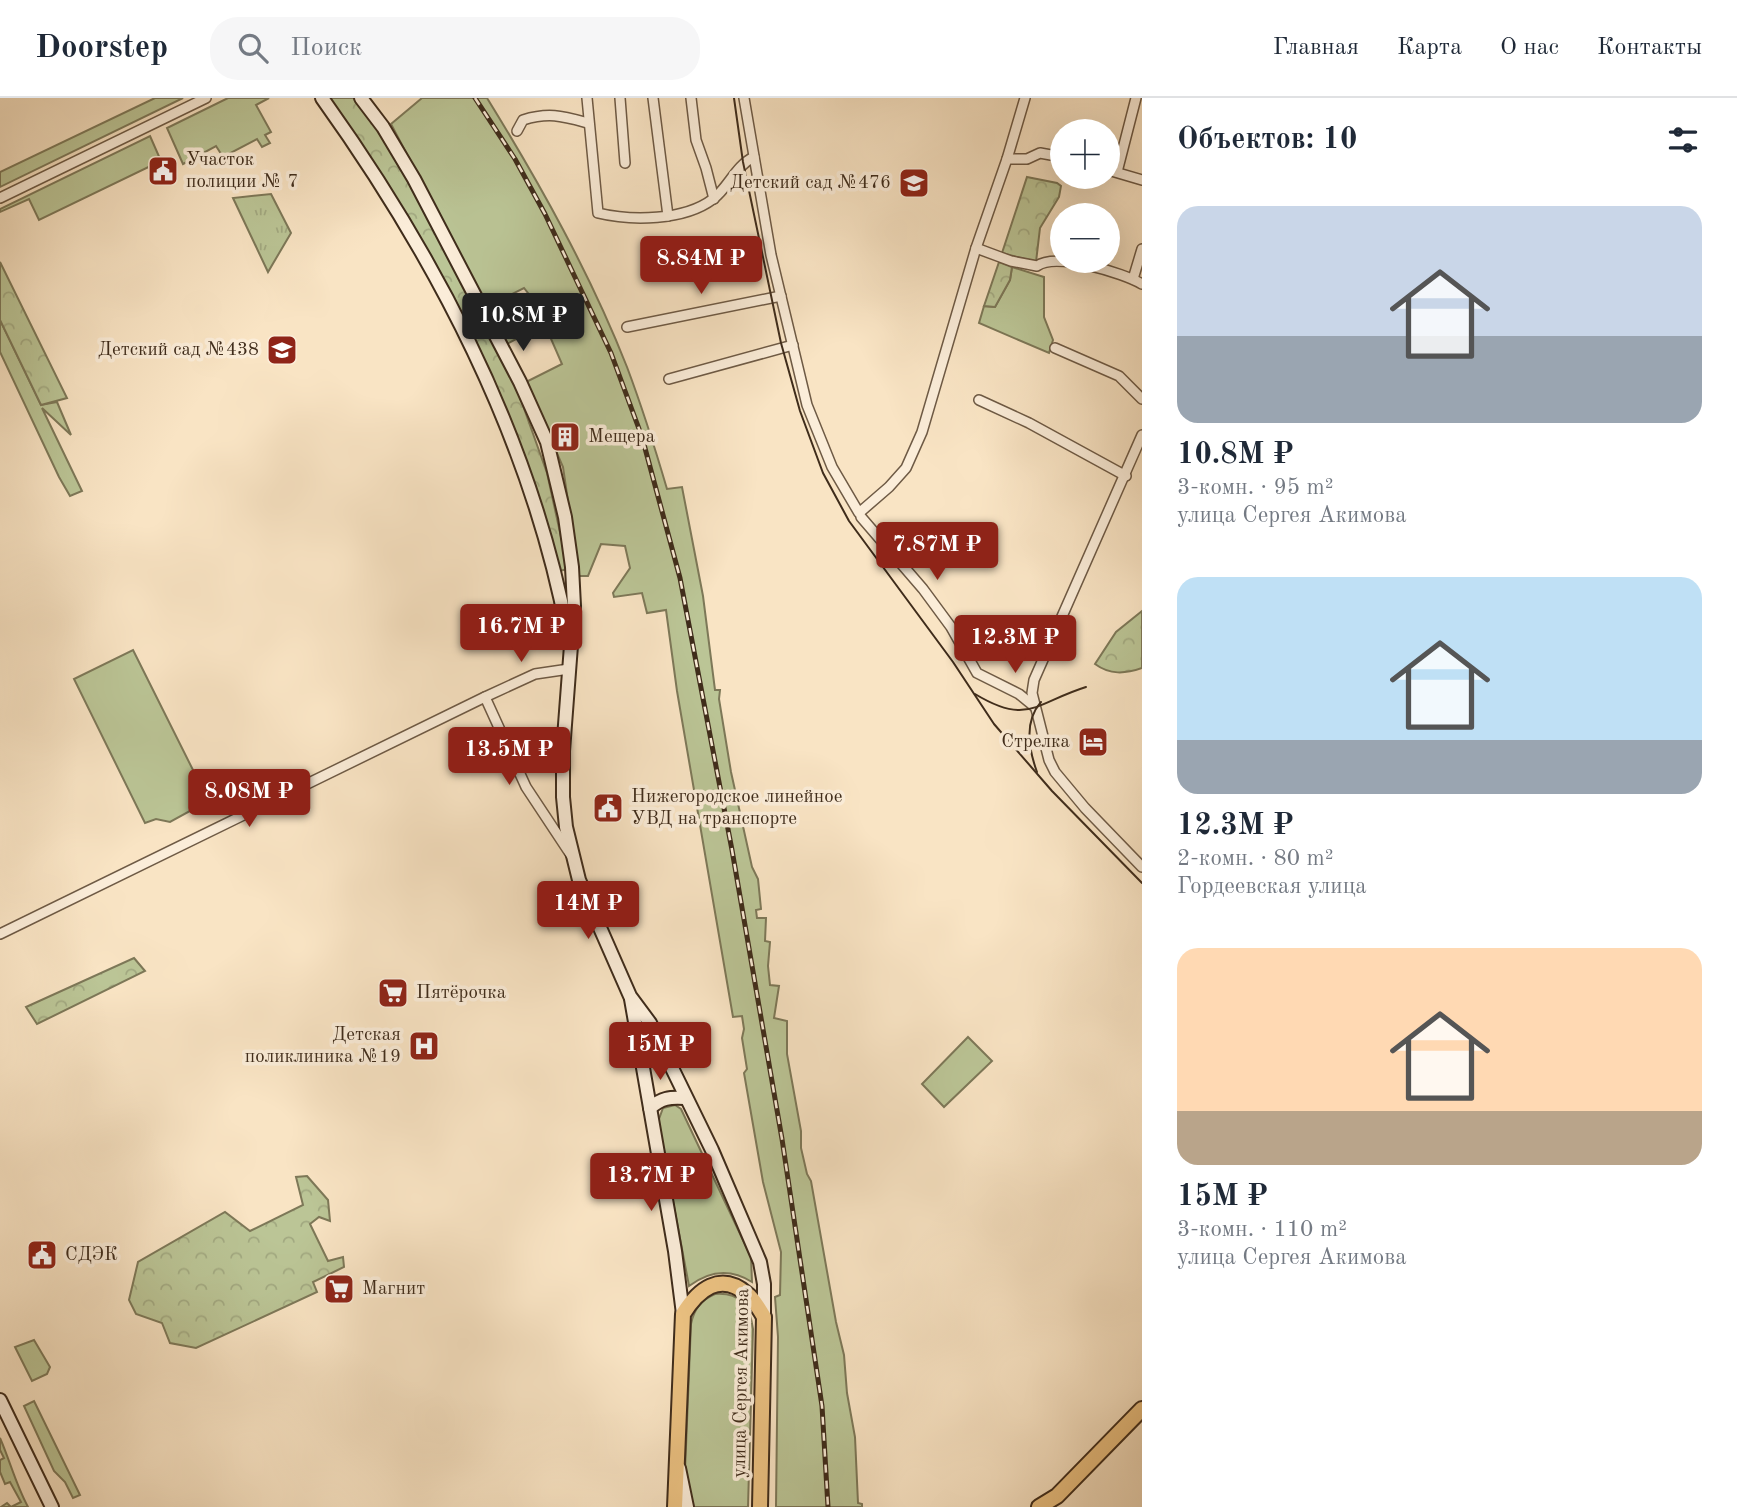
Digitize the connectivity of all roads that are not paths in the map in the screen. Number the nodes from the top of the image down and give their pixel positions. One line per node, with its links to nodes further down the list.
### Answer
1 (206, 98): 20 (street)
2 (322, 98): 37 (main road, улица Сергея Акимова)
3 (361, 98): 36 (main road, улица Сергея Акимова)
4 (587, 98): 11 (street)
5 (620, 98): 17 (street)
6 (653, 98): 22 (street)
7 (691, 98): 21 (street)
8 (744, 98): 15 (street)
9 (1025, 98): 16 (street)
10 (1136, 98): 13 (street)
11 (588, 123): 12 (street); 22 (street)
12 (517, 131)
13 (1120, 147)
14 (1050, 155): 16 (street)
15 (754, 157): 21 (street); 26 (street)
16 (1007, 159): 23 (street)
17 (625, 163)
18 (1120, 173): 19 (street)
19 (1142, 180)
20 (0, 198)
21 (714, 199): 22 (street)
22 (668, 216)
23 (976, 248): 25 (street); 35 (street)
24 (1142, 250): 25 (street)
25 (1138, 281)
26 (781, 296): 27 (street); 28 (street)
27 (626, 327)
28 (793, 345): 30 (street); 35 (street)
29 (1055, 348): 31 (street)
30 (668, 379)
31 (1142, 399)
32 (979, 400): 34 (street)
33 (1142, 435): 34 (street)
34 (1126, 476): 41 (street)
35 (860, 515): 41 (street)
36 (572, 571): 37 (main road); 38 (main road, улица Сергея Акимова)
37 (556, 573): 38 (main road, улица Сергея Акимова)
38 (569, 644): 39 (main road, улица Сергея Акимова)
39 (569, 669): 40 (street); 42 (main road, улица Сергея Акимова)
40 (485, 697): 42 (street); 44 (street)
41 (1036, 708): 43 (street)
42 (572, 856): 45 (main road, улица Сергея Акимова)
43 (1142, 867)
44 (0, 934)
45 (630, 996): 46 (main road, улица Сергея Акимова); 47 (main road, улица Сергея Акимова)
46 (685, 1098): 47 (main road); 49 (main road, улица Сергея Акимова)
47 (650, 1108): 48 (main road, улица Сергея Акимова)
48 (683, 1314): 49 (main road); 52 (main road, улица Сергея Акимова)
49 (764, 1317): 57 (main road, улица Сергея Акимова)
50 (0, 1400): 54 (main road)
51 (1142, 1409): 53 (main road)
52 (677, 1461): 55 (main road, улица Сергея Акимова); 56 (main road)
53 (1054, 1501): 58 (main road)
54 (52, 1507)
55 (675, 1507)
56 (687, 1507)
57 (760, 1507)
58 (1039, 1507)

